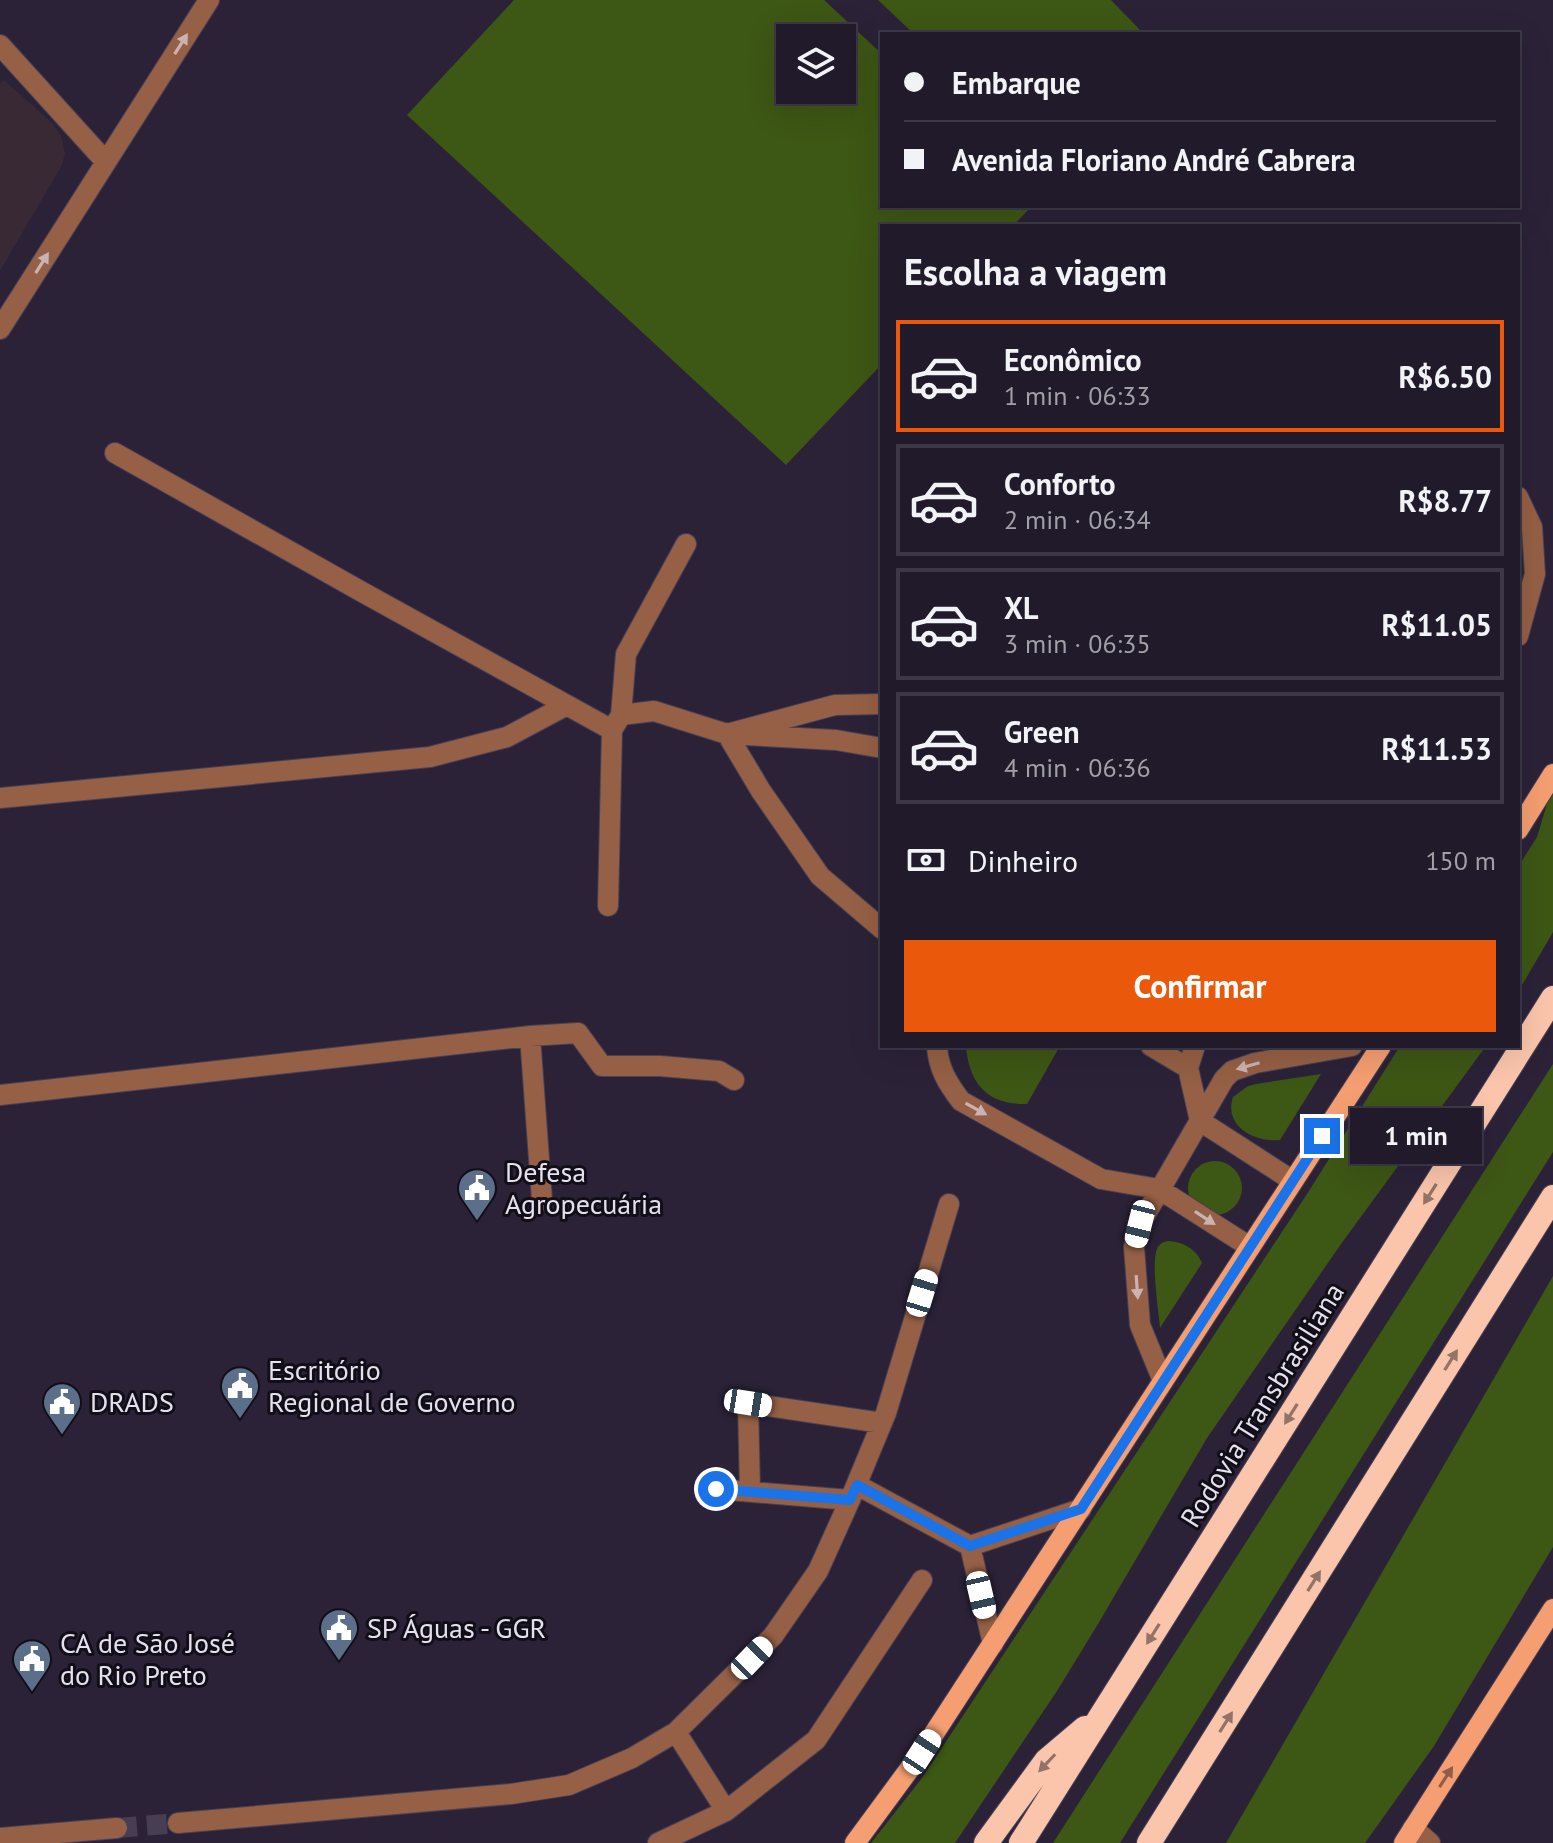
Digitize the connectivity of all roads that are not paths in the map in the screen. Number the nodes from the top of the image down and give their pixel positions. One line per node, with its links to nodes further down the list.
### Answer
1 (209, 0): 3 (street, one-way to 1)
2 (0, 45): 3 (street)
3 (106, 162): 4 (street, one-way to 3)
4 (0, 329)
5 (115, 453): 10 (street)
6 (1520, 501): 8 (street)
7 (686, 544): 11 (street)
8 (1520, 629)
9 (880, 704): 12 (street)
10 (567, 705): 11 (street); 15 (street)
11 (617, 722): 12 (street); 17 (street)
12 (727, 734): 13 (street); 18 (street)
13 (880, 748)
14 (1553, 774): 16 (main road)
15 (0, 798)
16 (1520, 827)
17 (608, 906)
18 (880, 927)
19 (1553, 998): 46 (highway, Rodovia Transbrasiliana, one-way to 46)
20 (530, 1036): 27 (street); 28 (street); 33 (street)
21 (937, 1048): 31 (street, one-way to 31)
22 (1154, 1048): 26 (street)
23 (1194, 1048): 26 (street)
24 (1341, 1048): 29 (street, one-way to 29)
25 (1380, 1048): 30 (main road)
26 (1188, 1068): 29 (street)
27 (734, 1080)
28 (0, 1095)
29 (1200, 1121): 30 (street); 31 (street)
30 (1293, 1181): 35 (main road)
31 (1159, 1189): 35 (street, one-way to 35); 36 (street, one-way to 36)
32 (1553, 1197): 48 (highway, one-way to 32)
33 (542, 1200)
34 (949, 1204): 37 (street)
35 (1250, 1247): 36 (main road)
36 (1163, 1381): 41 (main road)
37 (882, 1423): 39 (street); 40 (street)
38 (716, 1489): 39 (street)
39 (750, 1491): 40 (street)
40 (853, 1492): 42 (street); 47 (street)
41 (1081, 1509): 42 (street); 45 (main road)
42 (970, 1546): 45 (street)
43 (922, 1580): 49 (street)
44 (1553, 1609): 52 (main road, one-way to 44)
45 (993, 1644): 55 (main road)
46 (1105, 1711): 56 (highway, one-way to 56); 57 (highway, Rodovia Transbrasiliana)
47 (676, 1732): 49 (street); 50 (street)
48 (1184, 1788): 58 (highway); 59 (highway)
49 (726, 1811): 54 (street)
50 (178, 1823)
51 (117, 1828): 53 (street)
52 (1408, 1835): 60 (street)
53 (0, 1838)
54 (658, 1843)
55 (855, 1843)
56 (986, 1843)
57 (1021, 1843)
58 (1149, 1843)
59 (1168, 1843)
60 (1430, 1843)

